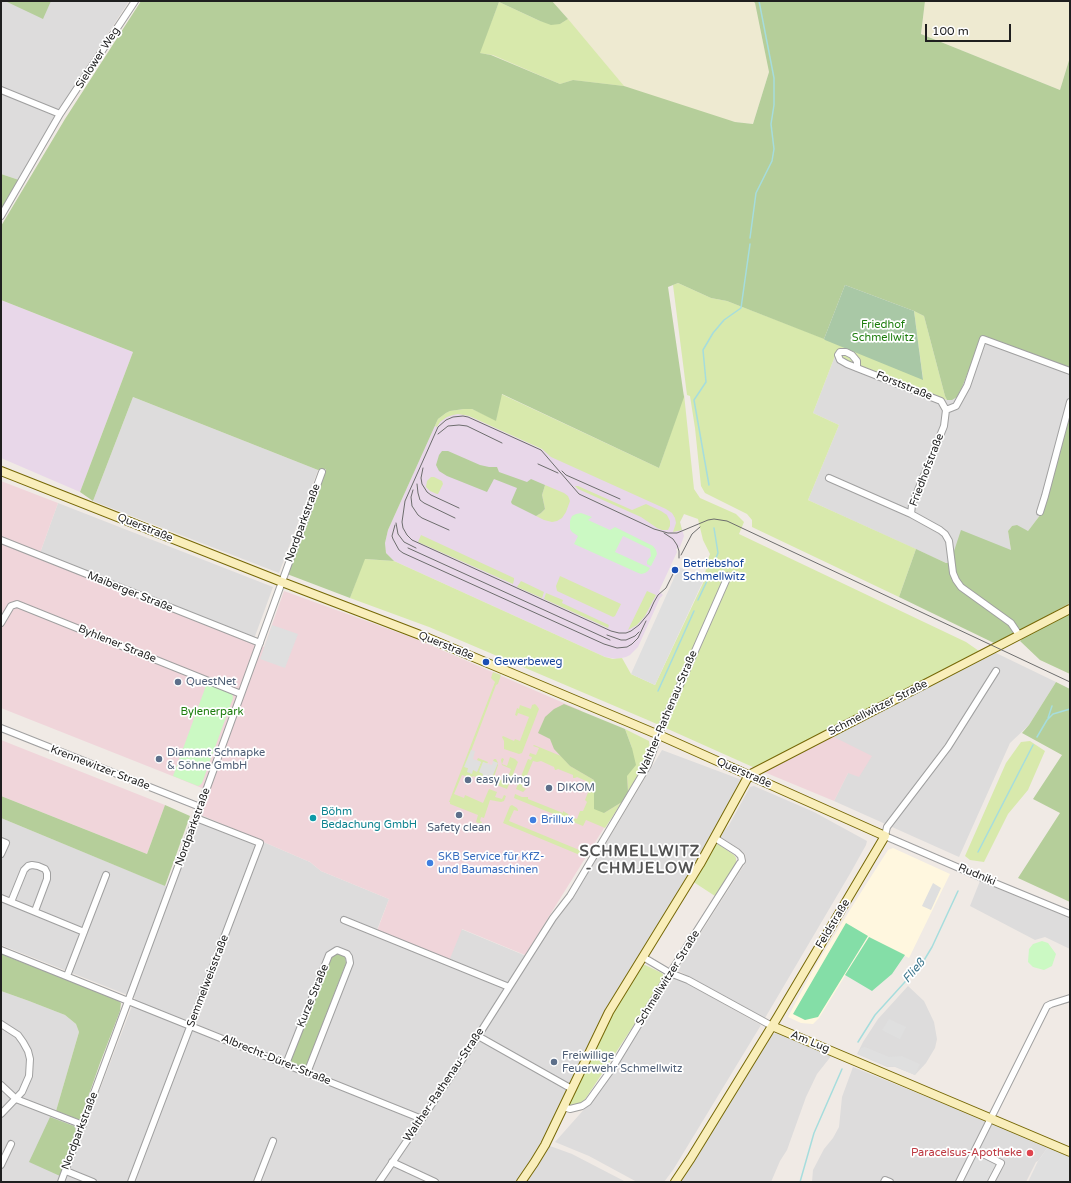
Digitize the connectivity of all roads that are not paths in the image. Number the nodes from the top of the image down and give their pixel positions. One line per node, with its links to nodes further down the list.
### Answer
1 (135, 1): 3 (street, Sielower Weg)
2 (1, 90): 3 (street)
3 (60, 114): 4 (street, Sielower Weg)
4 (1, 216)
5 (857, 368): 8 (street, Forststraße)
6 (1070, 371): 8 (street)
7 (1070, 402): 12 (street)
8 (946, 410): 13 (street, Friedhofstraße)
9 (1, 471): 16 (street, Querstraße)
10 (322, 472): 16 (street, Nordparkstraße)
11 (829, 478): 13 (street)
12 (1040, 512)
13 (911, 514): 19 (street, Friedhofstraße)
14 (1, 540): 20 (street, Maiberger Straße)
15 (728, 576): 24 (street, Walther-Rathenau-Straße)
16 (282, 582): 20 (street, Nordparkstraße); 24 (street, Querstraße)
17 (1070, 609): 19 (street, Schmellwitzer Straße)
18 (1, 623): 22 (street, Byhlener Straße)
19 (1019, 635): 25 (street, Schmellwitzer Straße)
20 (260, 643): 22 (street, Nordparkstraße)
21 (996, 671): 28 (street, Feldstraße)
22 (241, 694): 26 (street, Nordparkstraße)
23 (1, 728): 26 (street, Krennewitzer Straße)
24 (659, 736): 25 (street, Querstraße); 43 (street, Walther-Rathenau-Straße)
25 (749, 775): 28 (street, Querstraße); 29 (street)
26 (200, 807): 27 (street, Nordparkstraße)
27 (196, 818): 45 (street, Nordparkstraße); 47 (street, Semmelweisstraße)
28 (885, 836): 36 (street, Rudniki); 48 (street, Feldstraße)
29 (715, 838): 40 (street); 41 (street, Schmellwitzer Straße)
30 (1, 841): 31 (street)
31 (1, 854)
32 (106, 875): 38 (street)
33 (1, 898): 34 (street)
34 (11, 902): 35 (street); 35 (street)
35 (35, 911): 38 (street)
36 (1070, 914)
37 (344, 920): 43 (street)
38 (84, 932): 42 (street)
39 (1, 950): 42 (street, Albrecht-Dürer-Straße)
40 (643, 957): 41 (street, Am Lug); 53 (street)
41 (670, 973): 48 (street, Am Lug); 55 (street, Schmellwitzer Straße)
42 (67, 976): 45 (street, Albrecht-Dürer-Straße)
43 (509, 987): 49 (street, Walther-Rathenau-Straße)
44 (1070, 998): 57 (street)
45 (129, 1001): 47 (street, Albrecht-Dürer-Straße); 59 (street, Nordparkstraße)
46 (1, 1024): 54 (street)
47 (191, 1026): 50 (street, Albrecht-Dürer-Straße); 69 (street, Semmelweisstraße)
48 (772, 1026): 57 (street, Am Lug); 74 (street, Feldstraße)
49 (478, 1036): 53 (street); 58 (street, Walther-Rathenau-Straße)
50 (286, 1064): 51 (street, Albrecht-Dürer-Straße); 51 (street, Kurze Straße)
51 (307, 1073): 58 (street, Albrecht-Dürer-Straße)
52 (1, 1085): 54 (street)
53 (572, 1089): 55 (street)
54 (16, 1099): 56 (street); 59 (street)
55 (563, 1107): 73 (street)
56 (1, 1114)
57 (991, 1118): 62 (street); 63 (street, Am Lug)
58 (422, 1119): 64 (street, Walther-Rathenau-Straße)
59 (83, 1125): 66 (street, Nordparkstraße)
60 (273, 1141): 70 (street)
61 (11, 1144): 65 (street)
62 (975, 1150): 77 (street); 78 (street)
63 (1070, 1152)
64 (392, 1162): 71 (street, Walther-Rathenau-Straße); 72 (street)
65 (1, 1165)
66 (66, 1171): 67 (street, Nordparkstraße); 68 (street)
67 (61, 1182)
68 (93, 1182)
69 (131, 1182)
70 (257, 1182)
71 (379, 1182)
72 (435, 1182)
73 (521, 1182)
74 (675, 1182)
75 (884, 1182): 76 (street)
76 (890, 1182)
77 (960, 1182)
78 (991, 1182)

